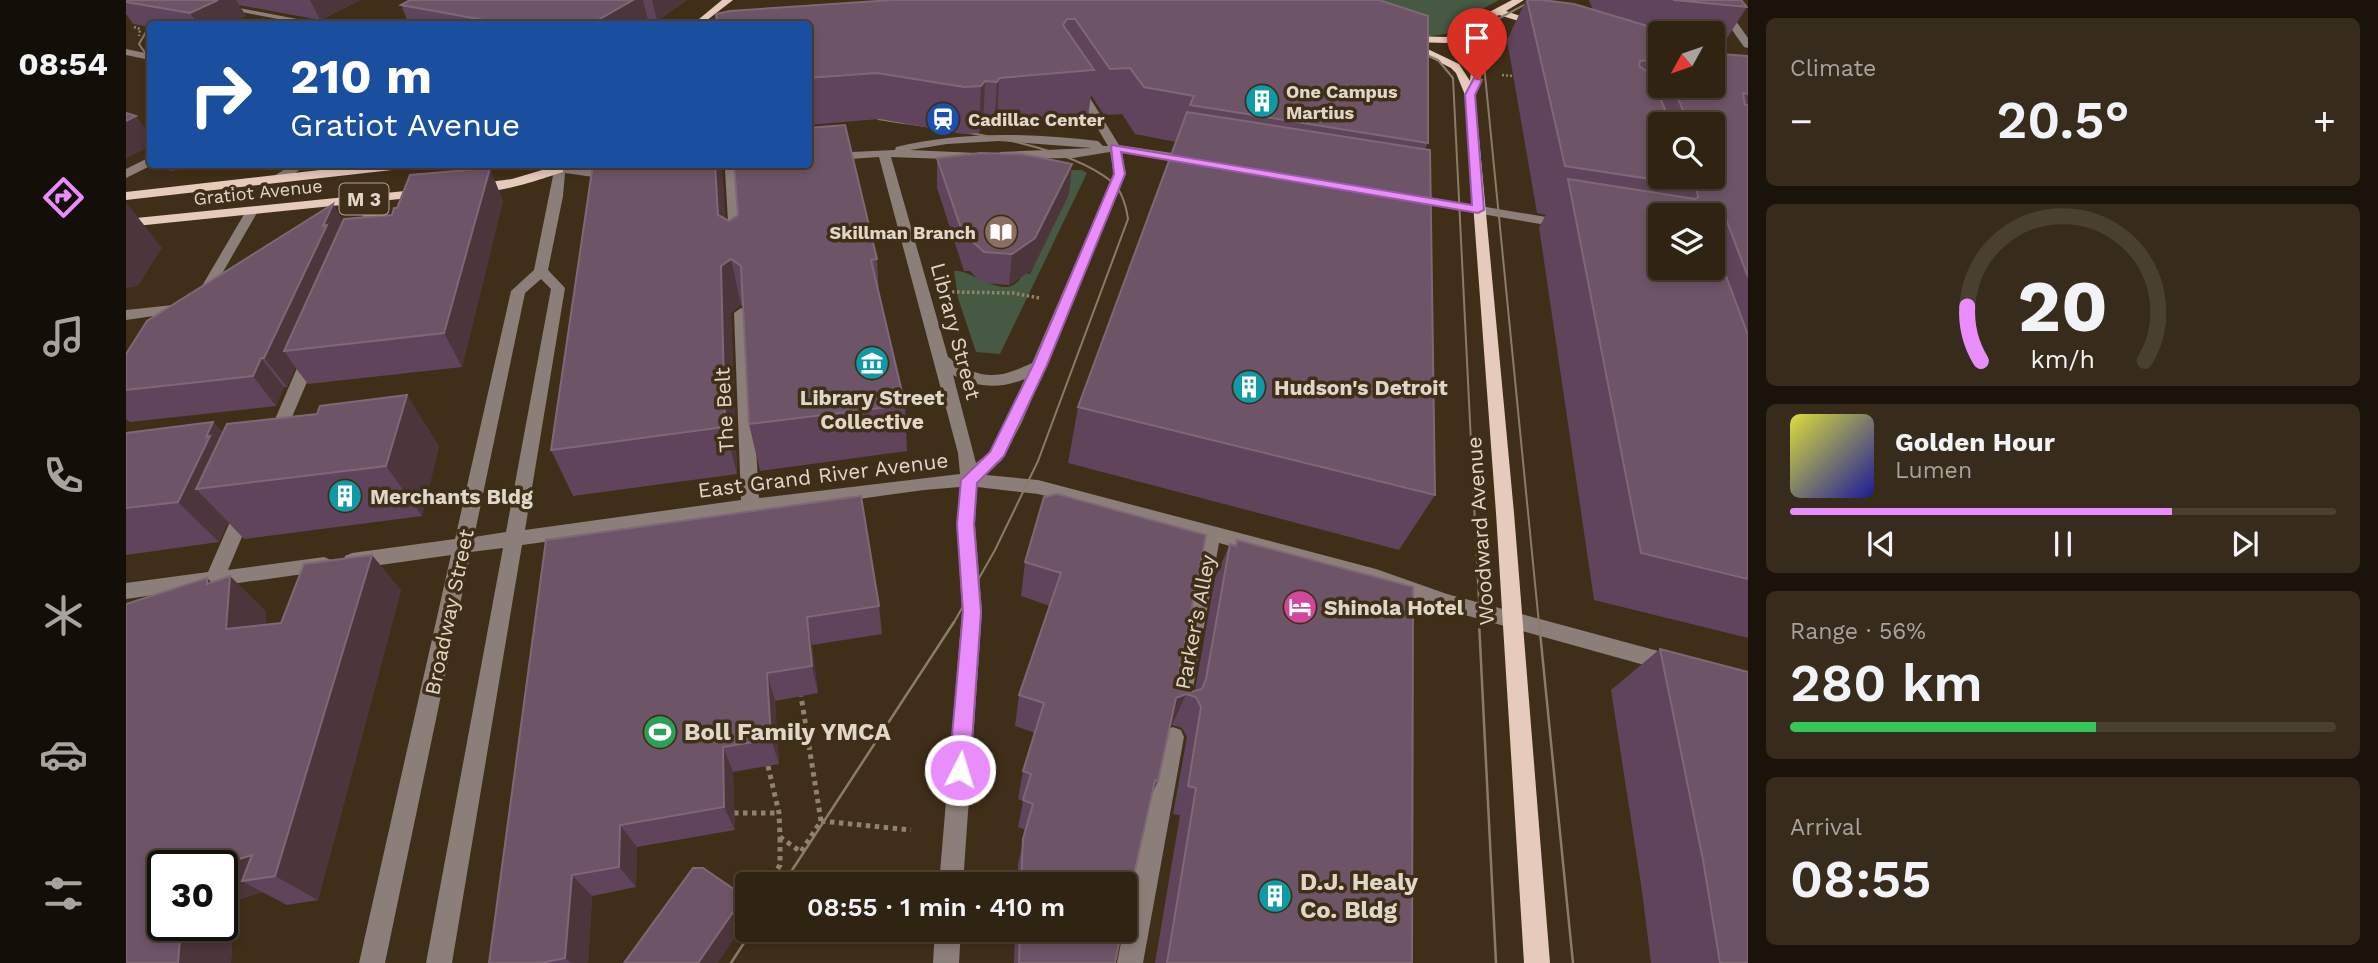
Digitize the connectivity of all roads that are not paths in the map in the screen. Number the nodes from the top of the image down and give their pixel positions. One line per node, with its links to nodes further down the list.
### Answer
1 (181, 0): 5 (street); 7 (street)
2 (728, 0): 8 (main road)
3 (1519, 0): 6 (main road)
4 (1716, 0): 9 (street)
5 (169, 4)
6 (1497, 11): 11 (main road); 12 (main road)
7 (301, 21)
8 (701, 21)
9 (1732, 23): 10 (street); 13 (street)
10 (1748, 24)
11 (1553, 29)
12 (1471, 33): 17 (main road, Woodward Avenue); 17 (main road, Woodward Avenue)
13 (1748, 45)
14 (126, 52): 15 (street)
15 (147, 56)
16 (1070, 74): 18 (street)
17 (1470, 95): 39 (main road, Woodward Avenue)
18 (1115, 148): 19 (street); 21 (street); 52 (street)
19 (884, 153): 20 (street); 51 (street, Library Street)
20 (812, 158)
21 (1205, 162)
22 (147, 164): 31 (street)
23 (296, 168): 33 (street)
24 (375, 168): 33 (main road, Gratiot Avenue / M 3)
25 (557, 168): 34 (main road)
26 (560, 168): 45 (street)
27 (565, 168): 32 (street)
28 (696, 168): 30 (street)
29 (732, 168): 43 (street)
30 (684, 169)
31 (126, 174)
32 (632, 174)
33 (278, 179): 36 (main road, Gratiot Avenue / M 3)
34 (458, 189)
35 (444, 191): 38 (main road, Gratiot Avenue / M 3)
36 (126, 196)
37 (1400, 196): 39 (street)
38 (377, 198): 40 (main road, Gratiot Avenue / M 3); 44 (street)
39 (1478, 210): 42 (street); 62 (main road, Woodward Avenue)
40 (252, 211): 41 (main road, Gratiot Avenue / M 3); 46 (street)
41 (126, 223)
42 (1580, 227)
43 (737, 249)
44 (355, 250)
45 (541, 271): 58 (street); 59 (street, Broadway Street)
46 (197, 305): 48 (street); 49 (street)
47 (741, 313): 56 (street, The Belt)
48 (126, 315)
49 (181, 324)
50 (317, 339): 53 (street)
51 (942, 360): 52 (street); 54 (street, Library Street)
52 (1040, 365): 54 (street)
53 (268, 453)
54 (969, 480): 56 (street, East Grand River Avenue); 57 (street, East Grand River Avenue); 66 (street, Library Street)
55 (252, 491): 60 (street)
56 (750, 506): 58 (street, East Grand River Avenue)
57 (1212, 533): 62 (street, East Grand River Avenue); 64 (street, Parker’s Alley)
58 (513, 538): 59 (street, East Grand River Avenue); 69 (street)
59 (463, 546): 60 (street, East Grand River Avenue); 68 (street, Broadway Street)
60 (215, 579): 61 (street, East Grand River Avenue)
61 (126, 591)
62 (1511, 620): 63 (street, East Grand River Avenue); 72 (main road, Woodward Avenue)
63 (1697, 670)
64 (1178, 710)
65 (1173, 737): 71 (street)
66 (952, 872)
67 (947, 942): 70 (street)
68 (372, 963)
69 (439, 963)
70 (946, 963)
71 (1130, 963)
72 (1537, 963)

